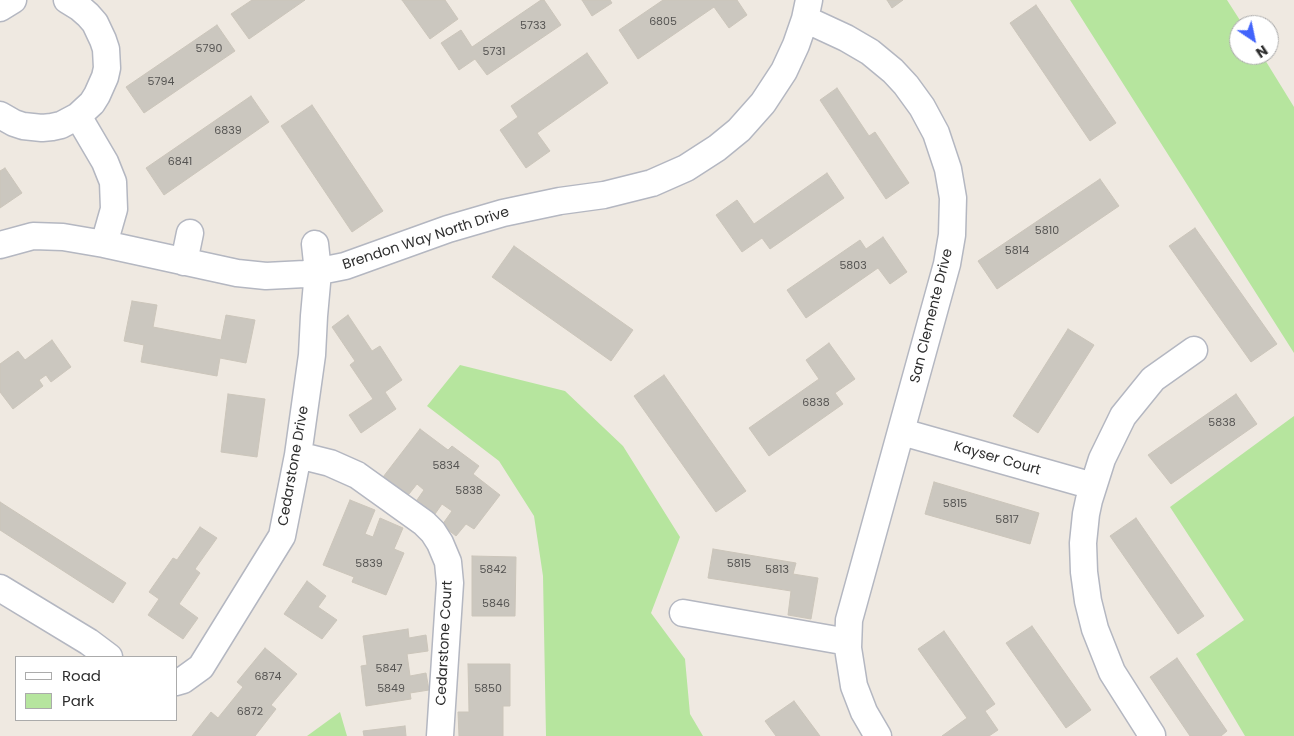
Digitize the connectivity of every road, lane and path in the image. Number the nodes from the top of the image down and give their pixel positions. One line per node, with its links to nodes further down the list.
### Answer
1 (67, 0): 4 (street)
2 (807, 10): 10 (street, Brendon Way North Drive); 12 (street, San Clemente Drive)
3 (0, 115): 4 (street)
4 (78, 116): 6 (street)
5 (190, 234): 9 (street)
6 (104, 244): 8 (street, Brendon Way North Drive); 9 (street, Brendon Way North Drive)
7 (315, 244): 10 (street, Cedarstone Drive)
8 (0, 245)
9 (184, 262): 10 (street, Brendon Way North Drive)
10 (318, 272): 13 (street, Cedarstone Drive)
11 (1194, 350): 14 (street)
12 (902, 432): 14 (street, Kayser Court); 17 (street, San Clemente Drive)
13 (298, 455): 19 (street, Cedarstone Drive); 21 (street, Cedarstone Court)
14 (1092, 486): 20 (street)
15 (0, 588): 18 (street)
16 (683, 612): 17 (street)
17 (848, 642): 22 (street, San Clemente Drive)
18 (108, 656)
19 (178, 681)
20 (1151, 735)
21 (440, 736)
22 (878, 736)

